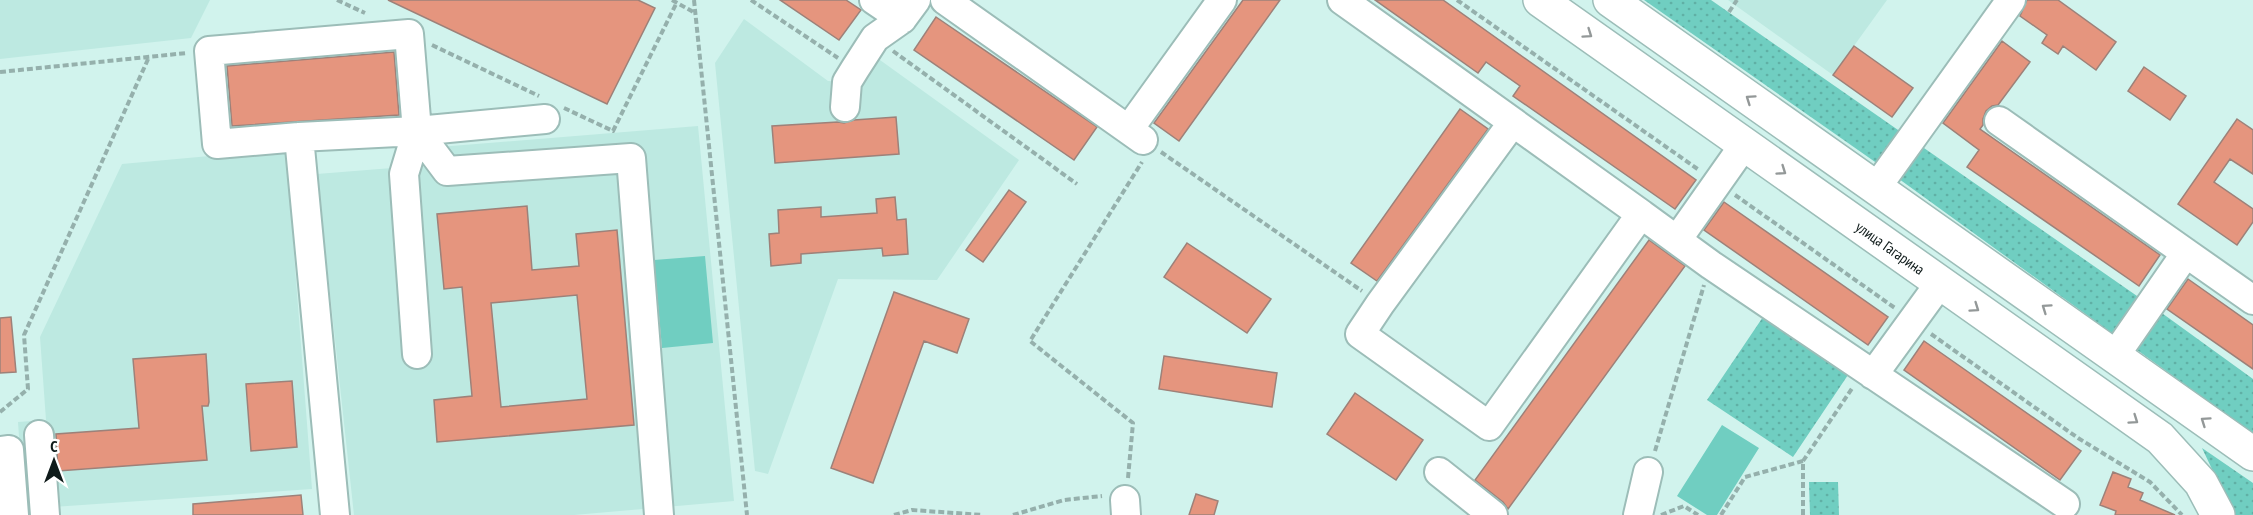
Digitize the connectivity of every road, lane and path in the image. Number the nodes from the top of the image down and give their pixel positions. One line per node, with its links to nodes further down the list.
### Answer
1 (337, 0): 17 (path)
2 (694, 0): 16 (path)
3 (751, 0): 22 (path)
4 (874, 0): 14 (lane)
5 (945, 0): 30 (lane)
6 (1222, 0): 30 (lane)
7 (1342, 0): 27 (lane)
8 (1457, 0): 32 (path)
9 (1540, 0): 31 (main road, улица Гагарина, one-way to 31)
10 (1610, 0): 34 (main road, one-way to 10)
11 (1737, 0): 15 (path)
12 (2011, 0): 34 (lane)
13 (674, 1): 16 (path); 25 (path)
14 (909, 10): 19 (lane)
15 (1729, 12)
16 (696, 13): 59 (path)
17 (368, 15)
18 (409, 34): 20 (lane); 25 (path); 28 (lane)
19 (875, 38): 22 (lane); 33 (path)
20 (209, 51): 21 (path); 29 (lane)
21 (149, 57): 23 (path); 46 (path)
22 (855, 69): 24 (lane)
23 (0, 72)
24 (845, 107)
25 (550, 108): 28 (lane)
26 (1999, 121): 37 (lane)
27 (1513, 122): 35 (lane); 41 (lane)
28 (417, 130): 29 (lane); 43 (lane); 58 (lane)
29 (299, 137): 57 (lane)
30 (1142, 138): 41 (path); 54 (path)
31 (1744, 145): 32 (lane); 39 (main road, улица Гагарина, one-way to 39)
32 (1717, 183): 36 (lane); 42 (path)
33 (1077, 184)
34 (1876, 188): 44 (main road, one-way to 34)
35 (1641, 214): 36 (lane); 41 (lane)
36 (1677, 240): 38 (lane)
37 (2186, 253): 40 (lane); 44 (lane)
38 (1711, 265): 45 (lane); 52 (path)
39 (1940, 283): 42 (lane); 70 (main road, улица Гагарина, one-way to 70)
40 (2253, 300)
41 (1380, 304)
42 (1912, 321): 45 (lane); 69 (path)
43 (417, 354)
44 (2114, 357): 49 (main road, one-way to 44)
45 (1869, 372): 50 (path); 53 (lane)
46 (0, 412)
47 (39, 435): 56 (lane)
48 (0, 451): 55 (lane)
49 (2253, 454)
50 (1803, 461): 67 (path); 68 (path)
51 (1438, 472): 63 (lane)
52 (1648, 472): 64 (lane)
53 (2065, 504)
54 (1126, 508): 62 (path)
55 (14, 515)
56 (45, 515)
57 (335, 515)
58 (659, 515)
59 (747, 515)
60 (894, 515): 61 (path)
61 (983, 515)
62 (1013, 515)
63 (1493, 515)
64 (1638, 515)
65 (1661, 515): 66 (path)
66 (1698, 515)
67 (1721, 515)
68 (1803, 515)
69 (2182, 515)
70 (2218, 515)

